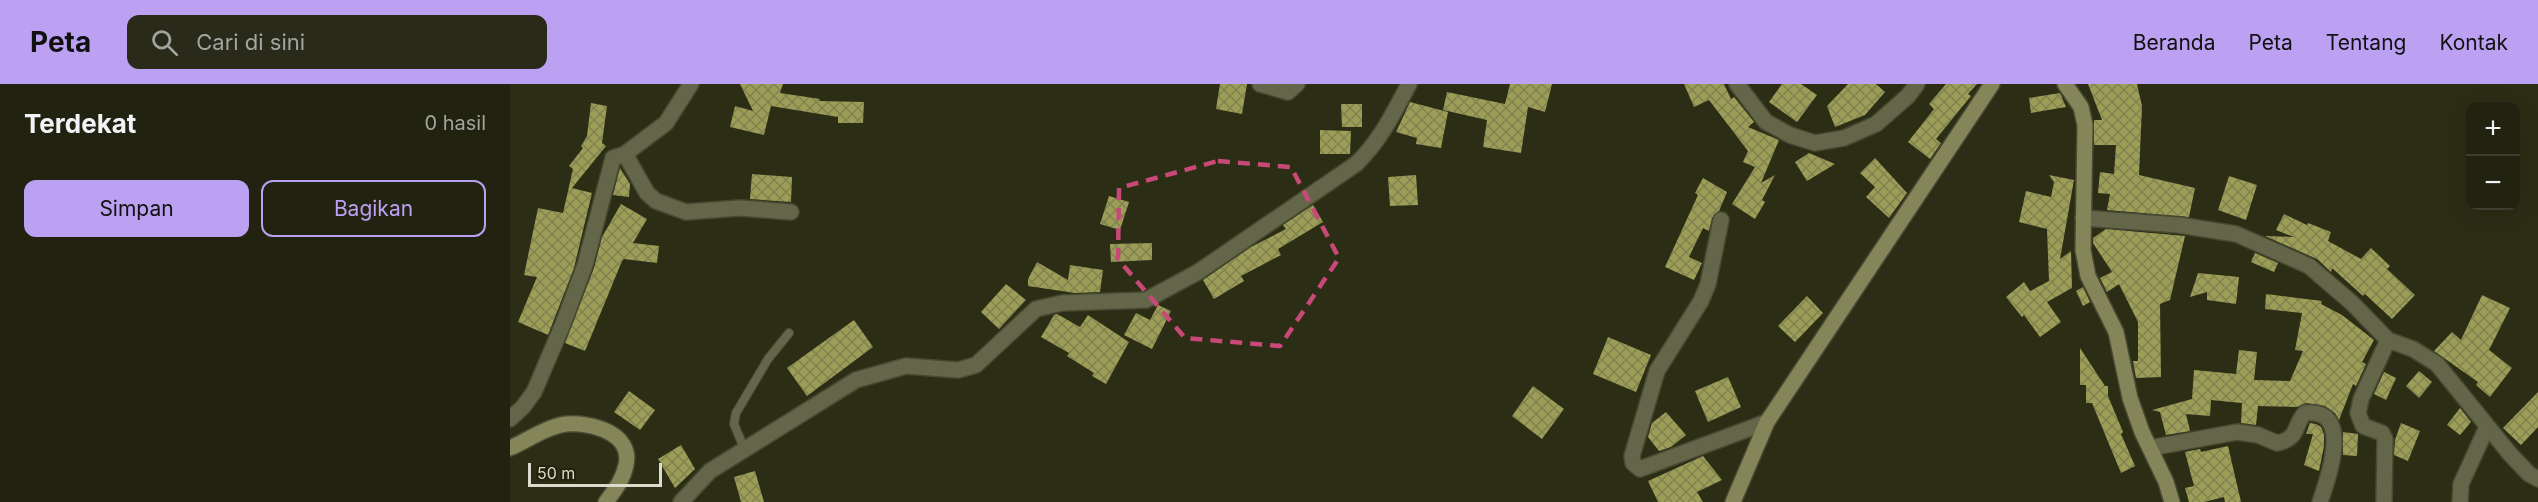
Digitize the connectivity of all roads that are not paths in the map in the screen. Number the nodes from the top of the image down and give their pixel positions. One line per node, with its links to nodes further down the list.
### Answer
1 (691, 84): 9 (street)
2 (1260, 84): 3 (street)
3 (1297, 84)
4 (1408, 84): 19 (street)
5 (1917, 84): 8 (street)
6 (1992, 84): 16 (street)
7 (2065, 84): 11 (street)
8 (1742, 86)
9 (625, 154): 10 (street); 15 (street)
10 (790, 212)
11 (2083, 218): 14 (street); 20 (street)
12 (1721, 220): 16 (street)
13 (789, 333): 19 (lane)
14 (2388, 340): 17 (street); 27 (street)
15 (510, 419)
16 (1767, 422): 24 (street)
17 (2487, 427): 21 (street); 28 (street)
18 (510, 448): 22 (street)
19 (744, 448): 23 (street)
20 (2150, 448): 25 (street); 26 (street)
21 (2538, 479)
22 (606, 502)
23 (681, 502)
24 (1733, 502)
25 (2172, 502)
26 (2320, 502)
27 (2384, 502)
28 (2460, 502)

